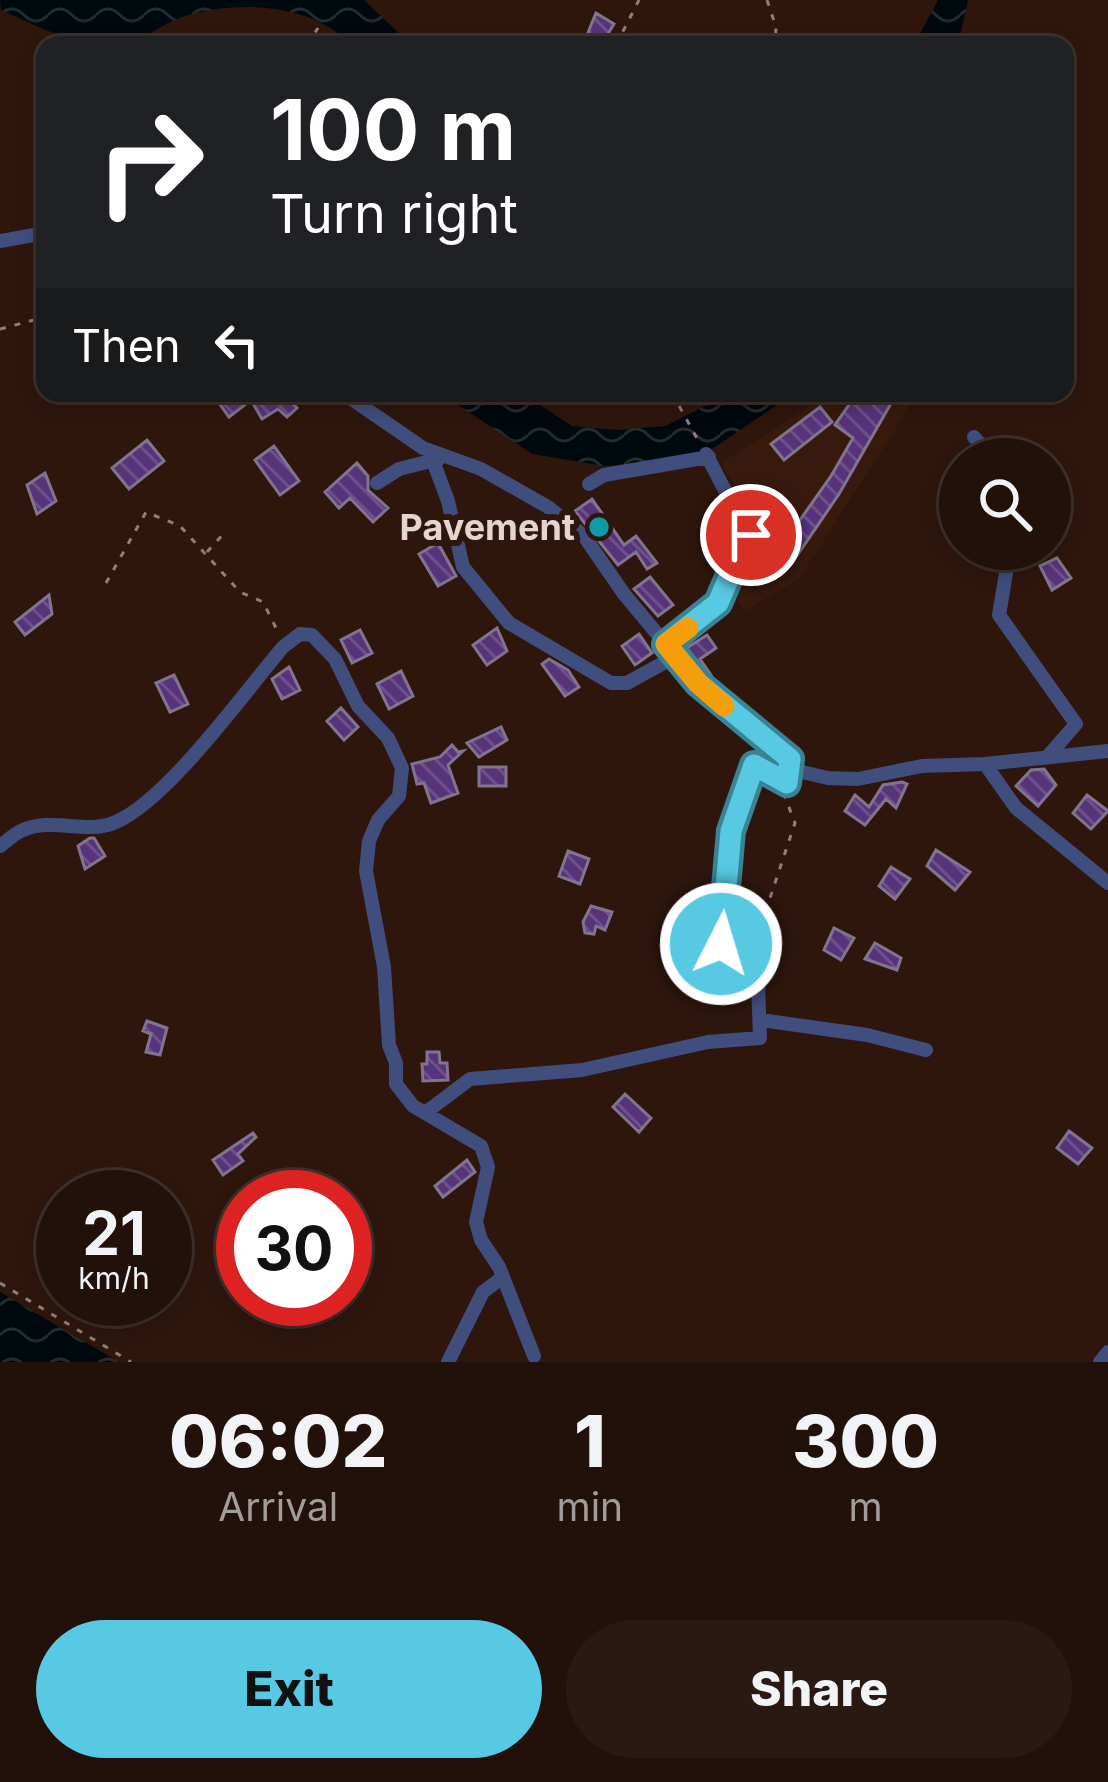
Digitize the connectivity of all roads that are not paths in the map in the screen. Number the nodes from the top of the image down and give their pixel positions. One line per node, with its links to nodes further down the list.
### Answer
1 (36, 235): 2 (street)
2 (0, 241)
3 (356, 402): 4 (street)
4 (438, 459): 5 (street); 8 (street); 8 (street)
5 (377, 483)
6 (589, 484): 8 (street)
7 (1006, 570): 10 (street)
8 (671, 650): 11 (street)
9 (1108, 751): 10 (street)
10 (1048, 756): 12 (street)
11 (790, 759): 12 (street); 15 (street)
12 (985, 764): 14 (street)
13 (0, 845): 17 (street)
14 (1108, 883)
15 (760, 1021): 16 (street); 17 (street)
16 (926, 1050)
17 (425, 1113): 18 (street)
18 (503, 1276): 20 (street); 21 (street)
19 (1108, 1352): 22 (street)
20 (534, 1356)
21 (448, 1362)
22 (1100, 1362)

